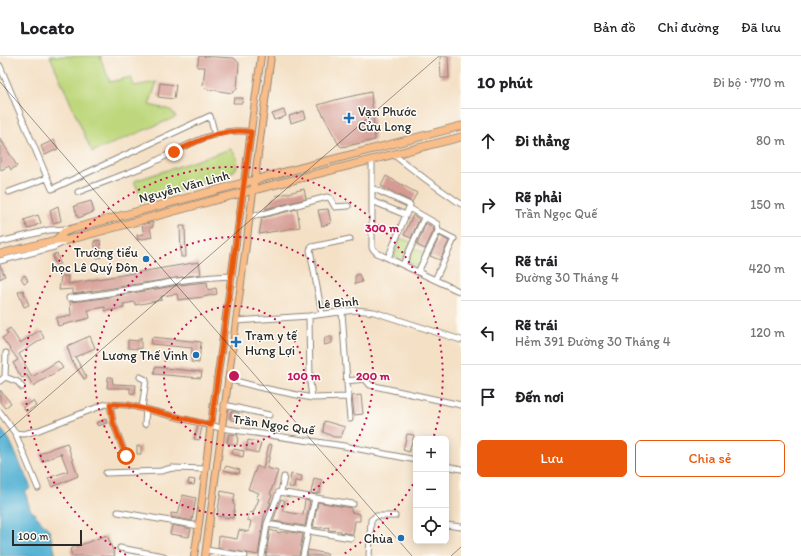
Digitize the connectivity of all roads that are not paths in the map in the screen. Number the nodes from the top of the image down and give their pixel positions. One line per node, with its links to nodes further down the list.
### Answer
1 (261, 56): 5 (main road)
2 (271, 56): 11 (main road)
3 (0, 66): 10 (street)
4 (461, 126): 11 (highway, Nguyễn Văn Linh)
5 (251, 132): 6 (street); 12 (main road)
6 (215, 135): 10 (street); 16 (street)
7 (461, 137): 8 (highway, Nguyễn Văn Linh)
8 (394, 155): 9 (highway, Nguyễn Văn Linh); 19 (street)
9 (372, 160): 13 (street); 14 (highway, Nguyễn Văn Linh)
10 (47, 178): 15 (street)
11 (254, 180): 12 (highway, Nguyễn Văn Linh); 14 (main road)
12 (243, 183): 17 (main road); 25 (highway, Nguyễn Văn Linh)
13 (372, 188): 18 (street); 21 (street)
14 (253, 191): 17 (highway, Nguyễn Văn Linh); 23 (main road)
15 (9, 192)
16 (78, 192)
17 (242, 193): 29 (highway, Nguyễn Văn Linh); 36 (main road)
18 (372, 201): 22 (street); 32 (street)
19 (461, 204)
20 (348, 206): 23 (street)
21 (409, 208): 22 (street); 24 (street)
22 (406, 215): 32 (street)
23 (250, 216): 43 (main road)
24 (424, 218): 26 (street); 34 (street)
25 (72, 230): 28 (highway, Nguyễn Văn Linh); 30 (street)
26 (438, 231): 35 (street); 37 (street)
27 (350, 239): 41 (street)
28 (56, 240): 29 (highway, Nguyễn Văn Linh); 31 (highway, Nguyễn Văn Linh)
29 (68, 240): 33 (street)
30 (0, 242)
31 (0, 254)
32 (388, 258): 34 (street)
33 (0, 261)
34 (403, 265): 35 (street)
35 (418, 272): 37 (street)
36 (231, 276): 39 (street); 62 (main road)
37 (435, 280): 38 (street)
38 (461, 292)
39 (69, 298)
40 (342, 312): 41 (street, Lê Bình); 44 (street, Lê Bình); 50 (street)
41 (322, 314): 42 (street, Lê Bình)
42 (309, 316): 43 (street, Lê Bình); 52 (street)
43 (236, 321): 48 (main road)
44 (461, 340)
45 (6, 353): 46 (street)
46 (5, 377): 49 (street); 51 (street)
47 (140, 377): 57 (street)
48 (228, 379): 52 (street); 55 (main road)
49 (0, 381)
50 (346, 381): 53 (street); 56 (street)
51 (22, 387)
52 (312, 398): 53 (street)
53 (348, 398): 60 (street)
54 (110, 404): 57 (street, Trần Ngọc Quế); 64 (street, Trần Ngọc Quế); 65 (street)
55 (224, 405): 59 (street); 63 (main road)
56 (461, 405)
57 (144, 409): 61 (street); 62 (street, Trần Ngọc Quế)
58 (0, 412): 64 (street)
59 (269, 415)
60 (350, 419)
61 (144, 424)
62 (211, 425): 63 (street, Trần Ngọc Quế); 68 (main road)
63 (221, 428): 66 (street, Trần Ngọc Quế); 85 (main road)
64 (15, 433): 72 (street)
65 (126, 456)
66 (413, 459)
67 (449, 467): 69 (street)
68 (206, 469): 70 (street); 80 (main road)
69 (461, 469)
70 (106, 473)
71 (284, 476): 73 (street)
72 (38, 488)
73 (281, 492): 74 (street); 78 (street)
74 (315, 498): 75 (street); 82 (street)
75 (353, 504)
76 (118, 512): 80 (street)
77 (395, 516): 91 (street)
78 (267, 524): 82 (street); 89 (street)
79 (449, 525): 81 (street)
80 (199, 526): 87 (main road)
81 (461, 527)
82 (309, 531): 83 (street); 90 (street)
83 (351, 538)
84 (120, 548): 86 (street)
85 (206, 553): 88 (street)
86 (163, 556)
87 (194, 556)
88 (245, 556)
89 (262, 556)
90 (303, 556)
91 (369, 556)

